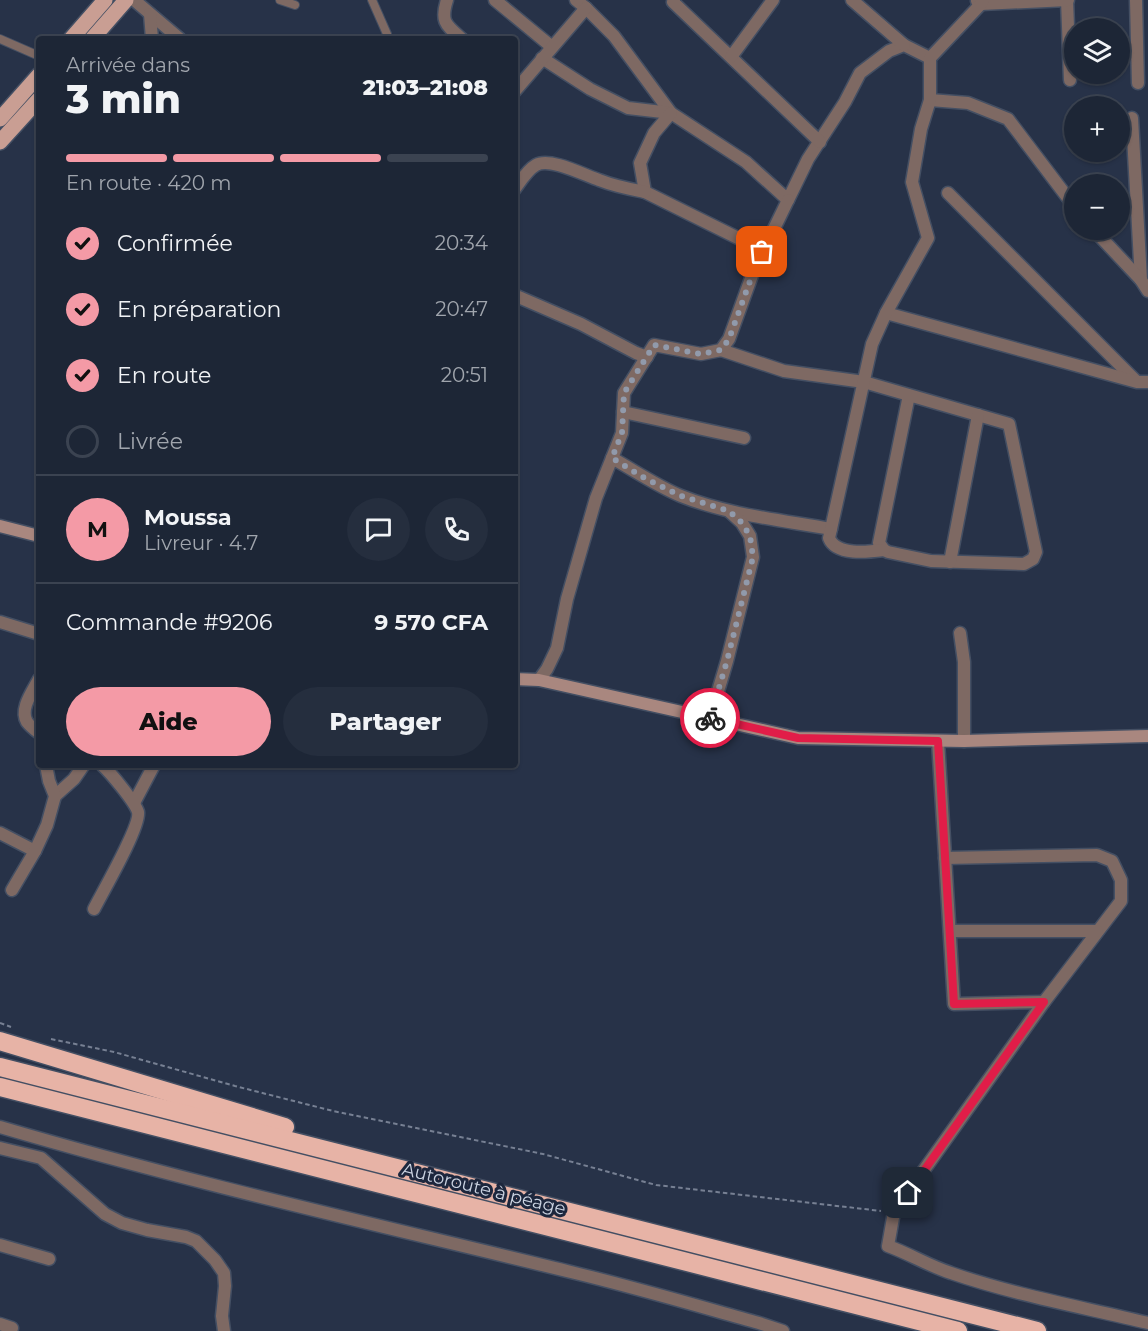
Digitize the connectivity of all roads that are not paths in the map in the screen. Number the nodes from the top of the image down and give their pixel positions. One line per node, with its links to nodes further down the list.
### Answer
1 (105, 0): 19 (main road)
2 (126, 0): 20 (main road)
3 (134, 0): 16 (street)
4 (280, 0): 15 (lane)
5 (372, 0): 18 (lane)
6 (447, 0): 23 (street)
7 (495, 0): 26 (street)
8 (674, 0): 28 (street)
9 (773, 0): 28 (street)
10 (852, 0): 25 (street)
11 (1068, 0): 13 (street); 17 (street)
12 (1136, 0): 32 (street)
13 (980, 1): 30 (street)
14 (581, 4): 26 (street); 36 (street)
15 (295, 5)
16 (150, 14): 21 (street); 22 (street)
17 (1068, 18)
18 (387, 34)
19 (74, 36)
20 (95, 36)
21 (152, 36)
22 (176, 36)
23 (459, 36)
24 (0, 39): 27 (lane)
25 (904, 45): 30 (street); 40 (street)
26 (552, 47): 29 (street)
27 (36, 55)
28 (731, 57): 40 (street)
29 (542, 58): 33 (street); 36 (street)
30 (930, 58): 34 (street)
31 (36, 78): 38 (main road)
32 (1138, 83)
33 (518, 86)
34 (930, 100): 44 (street); 50 (street)
35 (36, 102): 39 (main road)
36 (671, 112): 42 (street); 45 (street)
37 (1132, 118): 48 (street)
38 (0, 119)
39 (0, 141)
40 (820, 142): 45 (street)
41 (518, 185): 42 (street)
42 (645, 192): 47 (street)
43 (948, 193): 54 (street)
44 (1064, 193)
45 (788, 200): 47 (street)
46 (1103, 240): 48 (street)
47 (754, 270): 51 (street)
48 (1145, 286)
49 (518, 297): 52 (street)
50 (886, 313): 53 (street); 54 (street)
51 (721, 350): 52 (street); 53 (street)
52 (647, 357): 56 (street)
53 (864, 382): 55 (street); 62 (street)
54 (1142, 382)
55 (909, 395): 57 (street); 64 (street)
56 (623, 412): 58 (street); 59 (street)
57 (978, 415): 65 (street); 65 (street)
58 (744, 438)
59 (612, 458): 60 (street); 70 (street)
60 (729, 511): 62 (street); 72 (street)
61 (0, 526): 63 (street)
62 (831, 529): 64 (street)
63 (36, 535)
64 (884, 550): 65 (street)
65 (950, 562)
66 (0, 622): 67 (street)
67 (36, 633)
68 (960, 633): 76 (street)
69 (518, 679): 70 (street)
70 (539, 680): 72 (street)
71 (36, 685): 73 (street)
72 (710, 718): 75 (street)
73 (36, 730)
74 (1148, 736): 76 (street)
75 (938, 741): 76 (street); 85 (street)
76 (964, 741)
77 (47, 768): 81 (street)
78 (81, 768): 81 (street)
79 (105, 768): 82 (street)
80 (152, 768): 82 (street)
81 (55, 796): 84 (street)
82 (134, 803): 87 (street)
83 (0, 832): 84 (street)
84 (35, 851): 86 (street)
85 (945, 858): 88 (street); 89 (street)
86 (12, 891)
87 (94, 909)
88 (950, 931): 89 (street); 90 (street)
89 (1097, 931): 90 (street)
90 (1044, 1002): 101 (street)
91 (6, 1034): 97 (highway)
92 (0, 1067): 97 (highway)
93 (0, 1087): 98 (highway, Autoroute à péage)
94 (0, 1099): 98 (highway)
95 (0, 1127): 103 (street)
96 (0, 1148): 102 (street)
97 (412, 1171): 105 (highway)
98 (412, 1192): 104 (highway, Autoroute à péage)
99 (0, 1245): 100 (street)
100 (50, 1259)
101 (1148, 1323)
102 (224, 1331)
103 (783, 1331)
104 (958, 1331)
105 (1037, 1331)

